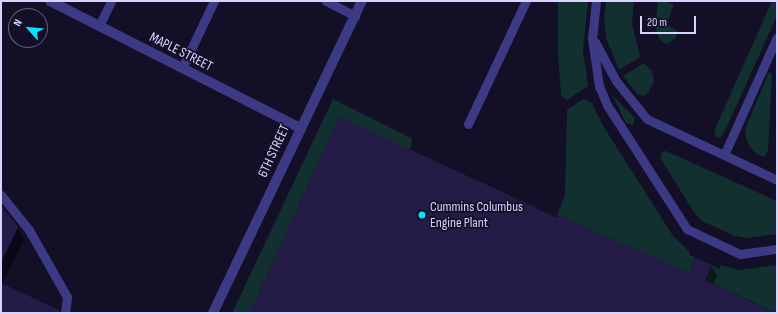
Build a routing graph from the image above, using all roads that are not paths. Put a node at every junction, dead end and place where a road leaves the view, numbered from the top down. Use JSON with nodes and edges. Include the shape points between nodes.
{"nodes":[{"id":1,"x":50,"y":1,"type":"edge"},
{"id":2,"x":110,"y":1,"type":"edge"},
{"id":3,"x":214,"y":1,"type":"edge"},
{"id":4,"x":326,"y":1,"type":"edge"},
{"id":5,"x":362,"y":1,"type":"edge"},
{"id":6,"x":526,"y":1,"type":"edge"},
{"id":7,"x":596,"y":1,"type":"edge"},
{"id":8,"x":355,"y":16,"type":"junction"},
{"id":9,"x":99,"y":26,"type":"junction"},
{"id":10,"x":777,"y":37,"type":"edge"},
{"id":11,"x":592,"y":38,"type":"junction"},
{"id":12,"x":182,"y":68,"type":"junction"},
{"id":13,"x":468,"y":124,"type":"dead end"},
{"id":14,"x":300,"y":128,"type":"junction"},
{"id":15,"x":724,"y":155,"type":"junction"},
{"id":16,"x":777,"y":180,"type":"edge"},
{"id":17,"x":1,"y":195,"type":"edge"},
{"id":18,"x":777,"y":249,"type":"edge"},
{"id":19,"x":66,"y":313,"type":"edge"},
{"id":20,"x":213,"y":313,"type":"edge"}],
"edges":[{"from":1,"to":9,"type":"street","name":"MAPLE STREET"},
{"from":2,"to":9,"type":"lane"},
{"from":3,"to":12,"type":"lane"},
{"from":4,"to":8,"type":"lane"},
{"from":5,"to":8,"type":"street","name":"6TH STREET"},
{"from":6,"to":13,"type":"lane"},
{"from":7,"to":11,"type":"lane"},
{"from":8,"to":14,"type":"street","name":"6TH STREET"},
{"from":9,"to":12,"type":"street","name":"MAPLE STREET"},
{"from":10,"to":15,"type":"lane"},
{"from":11,"to":15,"type":"lane","via":[[616,81],[647,119]]},
{"from":11,"to":18,"type":"lane","via":[[597,81],[607,105],[687,229],[740,254]]},
{"from":12,"to":14,"type":"street","name":"MAPLE STREET"},
{"from":14,"to":20,"type":"street","name":"6TH STREET"},
{"from":15,"to":16,"type":"lane"},
{"from":17,"to":19,"type":"lane","via":[[29,230],[67,296]]}]}
